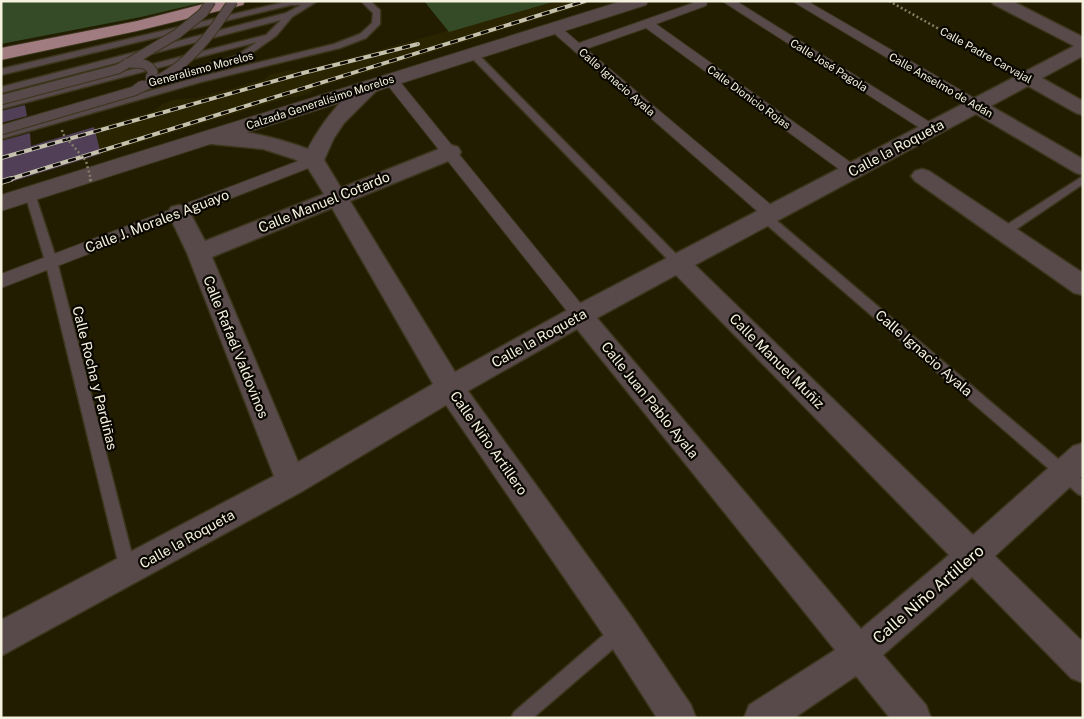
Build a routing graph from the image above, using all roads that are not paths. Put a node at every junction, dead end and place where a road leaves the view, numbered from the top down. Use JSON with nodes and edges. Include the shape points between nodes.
{"nodes":[{"id":1,"x":211,"y":1,"type":"edge"},
{"id":2,"x":233,"y":1,"type":"edge"},
{"id":3,"x":237,"y":1,"type":"edge"},
{"id":4,"x":366,"y":1,"type":"edge"},
{"id":5,"x":640,"y":1,"type":"edge"},
{"id":6,"x":697,"y":1,"type":"edge"},
{"id":7,"x":728,"y":1,"type":"edge"},
{"id":8,"x":798,"y":1,"type":"edge"},
{"id":9,"x":1000,"y":1,"type":"edge"},
{"id":10,"x":313,"y":2,"type":"edge"},
{"id":11,"x":289,"y":15,"type":"junction"},
{"id":12,"x":647,"y":23,"type":"junction"},
{"id":13,"x":554,"y":28,"type":"junction"},
{"id":14,"x":273,"y":34,"type":"junction"},
{"id":15,"x":1083,"y":44,"type":"edge"},
{"id":16,"x":577,"y":48,"type":"junction"},
{"id":17,"x":1083,"y":49,"type":"edge"},
{"id":18,"x":1,"y":54,"type":"edge"},
{"id":19,"x":473,"y":54,"type":"junction"},
{"id":20,"x":127,"y":63,"type":"junction"},
{"id":21,"x":1,"y":72,"type":"edge"},
{"id":22,"x":1028,"y":78,"type":"junction"},
{"id":23,"x":382,"y":83,"type":"junction"},
{"id":24,"x":1,"y":90,"type":"edge"},
{"id":25,"x":134,"y":91,"type":"junction"},
{"id":26,"x":1,"y":100,"type":"edge"},
{"id":27,"x":976,"y":105,"type":"junction"},
{"id":28,"x":1,"y":106,"type":"edge"},
{"id":29,"x":1083,"y":109,"type":"edge"},
{"id":30,"x":1,"y":126,"type":"edge"},
{"id":31,"x":931,"y":129,"type":"junction"},
{"id":32,"x":1,"y":130,"type":"edge"},
{"id":33,"x":1,"y":136,"type":"edge"},
{"id":34,"x":208,"y":138,"type":"junction"},
{"id":35,"x":451,"y":152,"type":"junction"},
{"id":36,"x":314,"y":160,"type":"junction"},
{"id":37,"x":1083,"y":168,"type":"edge"},
{"id":38,"x":852,"y":171,"type":"junction"},
{"id":39,"x":922,"y":176,"type":"dead end"},
{"id":40,"x":1083,"y":178,"type":"edge"},
{"id":41,"x":30,"y":194,"type":"junction"},
{"id":42,"x":336,"y":197,"type":"junction"},
{"id":43,"x":1,"y":203,"type":"edge"},
{"id":44,"x":178,"y":213,"type":"junction"},
{"id":45,"x":768,"y":215,"type":"junction"},
{"id":46,"x":1004,"y":232,"type":"junction"},
{"id":47,"x":199,"y":253,"type":"junction"},
{"id":48,"x":51,"y":262,"type":"junction"},
{"id":49,"x":678,"y":263,"type":"junction"},
{"id":50,"x":1,"y":281,"type":"edge"},
{"id":51,"x":1083,"y":286,"type":"edge"},
{"id":52,"x":580,"y":315,"type":"junction"},
{"id":53,"x":450,"y":388,"type":"junction"},
{"id":54,"x":1077,"y":473,"type":"edge"},
{"id":55,"x":291,"y":482,"type":"junction"},
{"id":56,"x":972,"y":556,"type":"junction"},
{"id":57,"x":128,"y":570,"type":"junction"},
{"id":58,"x":621,"y":631,"type":"junction"},
{"id":59,"x":1,"y":639,"type":"edge"},
{"id":60,"x":859,"y":654,"type":"junction"},
{"id":61,"x":1083,"y":666,"type":"edge"},
{"id":62,"x":520,"y":718,"type":"edge"},
{"id":63,"x":678,"y":718,"type":"edge"},
{"id":64,"x":762,"y":718,"type":"edge"},
{"id":65,"x":913,"y":718,"type":"edge"}],
"edges":[{"from":1,"to":20,"type":"lane","bridge":true,"via":[[203,13],[177,34]]},
{"from":2,"to":25,"type":"lane","bridge":true,"via":[[218,26],[173,71]]},
{"from":3,"to":18,"type":"highway"},
{"from":4,"to":33,"type":"lane","name":"Generalismo Morelos","via":[[377,12],[376,24],[363,36],[337,46],[198,80]]},
{"from":5,"to":13,"type":"street","name":"Calzada Generalísimo Morelos"},
{"from":6,"to":12,"type":"street","via":[[701,4]]},
{"from":7,"to":31,"type":"street","name":"Calle José Pagola"},
{"from":8,"to":27,"type":"street","name":"Calle Anselmo de Adán"},
{"from":9,"to":15,"type":"street"},
{"from":10,"to":11,"type":"lane","name":"Generalismo Morelos"},
{"from":10,"to":21,"type":"lane","name":"Generalismo Morelos","via":[[291,3]]},
{"from":11,"to":14,"type":"lane","name":"Generalismo Morelos"},
{"from":11,"to":24,"type":"lane","name":"Generalismo Morelos"},
{"from":12,"to":16,"type":"street"},
{"from":12,"to":38,"type":"street","name":"Calle Dionicio Rojas"},
{"from":13,"to":16,"type":"street","name":"Calle Ignacio Ayala"},
{"from":13,"to":19,"type":"street","name":"Calzada Generalísimo Morelos"},
{"from":14,"to":28,"type":"lane","name":"Generalismo Morelos"},
{"from":14,"to":30,"type":"lane","name":"Generalismo Morelos","via":[[239,58]]},
{"from":16,"to":45,"type":"street","name":"Calle Ignacio Ayala"},
{"from":17,"to":22,"type":"street","name":"Calle la Roqueta"},
{"from":19,"to":23,"type":"street","name":"Calzada Generalísimo Morelos"},
{"from":19,"to":49,"type":"lane","name":"Calle Manuel Muñiz"},
{"from":20,"to":25,"type":"lane","bridge":true,"via":[[142,63],[151,68],[150,78]]},
{"from":20,"to":26,"type":"lane","bridge":true,"via":[[118,69]]},
{"from":22,"to":27,"type":"street","name":"Calle la Roqueta"},
{"from":22,"to":29,"type":"street","name":"Calle Padre Carvajal"},
{"from":23,"to":34,"type":"street","name":"Calzada Generalísimo Morelos"},
{"from":23,"to":35,"type":"street","name":"Calle Juan Pablo Ayala"},
{"from":23,"to":36,"type":"street","via":[[351,103],[332,123]]},
{"from":25,"to":32,"type":"lane","bridge":true},
{"from":27,"to":31,"type":"street","name":"Calle la Roqueta"},
{"from":27,"to":37,"type":"street","name":"Calle Anselmo de Adán"},
{"from":31,"to":38,"type":"street","name":"Calle la Roqueta"},
{"from":34,"to":36,"type":"street","via":[[265,142]]},
{"from":34,"to":41,"type":"street","name":"Calzada Generalísimo Morelos"},
{"from":35,"to":42,"type":"street","name":"Calle Manuel Cotardo"},
{"from":35,"to":52,"type":"street","name":"Calle Juan Pablo Ayala"},
{"from":36,"to":42,"type":"street","name":"Calle Niño Artillero"},
{"from":36,"to":44,"type":"street","name":"Calle J. Morales Aguayo"},
{"from":38,"to":45,"type":"street","name":"Calle la Roqueta"},
{"from":39,"to":46,"type":"street"},
{"from":40,"to":46,"type":"lane"},
{"from":41,"to":43,"type":"street","name":"Calzada Generalísimo Morelos"},
{"from":41,"to":48,"type":"lane","name":"Calle Rocha y Pardiñas"},
{"from":42,"to":47,"type":"street","name":"Calle Manuel Cotardo"},
{"from":42,"to":53,"type":"street","name":"Calle Niño Artillero"},
{"from":44,"to":47,"type":"street","name":"Calle Rafaél Valdovinos"},
{"from":44,"to":48,"type":"street","name":"Calle J. Morales Aguayo"},
{"from":45,"to":49,"type":"street","name":"Calle la Roqueta"},
{"from":45,"to":54,"type":"lane","name":"Calle Ignacio Ayala"},
{"from":46,"to":51,"type":"street"},
{"from":47,"to":55,"type":"street","name":"Calle Rafaél Valdovinos"},
{"from":48,"to":50,"type":"street","name":"Calle J. Morales Aguayo"},
{"from":48,"to":57,"type":"lane","name":"Calle Rocha y Pardiñas"},
{"from":49,"to":52,"type":"street","name":"Calle la Roqueta"},
{"from":49,"to":56,"type":"street","name":"Calle Manuel Muñiz"},
{"from":52,"to":53,"type":"street","name":"Calle la Roqueta"},
{"from":52,"to":60,"type":"street","name":"Calle Juan Pablo Ayala"},
{"from":53,"to":55,"type":"street","name":"Calle la Roqueta"},
{"from":53,"to":58,"type":"street","name":"Calle Niño Artillero"},
{"from":54,"to":56,"type":"street","name":"Calle Niño Artillero"},
{"from":55,"to":57,"type":"street","name":"Calle la Roqueta"},
{"from":56,"to":60,"type":"street","name":"Calle Niño Artillero"},
{"from":56,"to":61,"type":"street","name":"Calle Manuel Muñiz"},
{"from":57,"to":59,"type":"street","name":"Calle la Roqueta"},
{"from":58,"to":62,"type":"lane"},
{"from":58,"to":63,"type":"street","name":"Calle Niño Artillero"},
{"from":60,"to":64,"type":"street","name":"Calle Niño Artillero"},
{"from":60,"to":65,"type":"street","name":"Calle Juan Pablo Ayala"}]}
